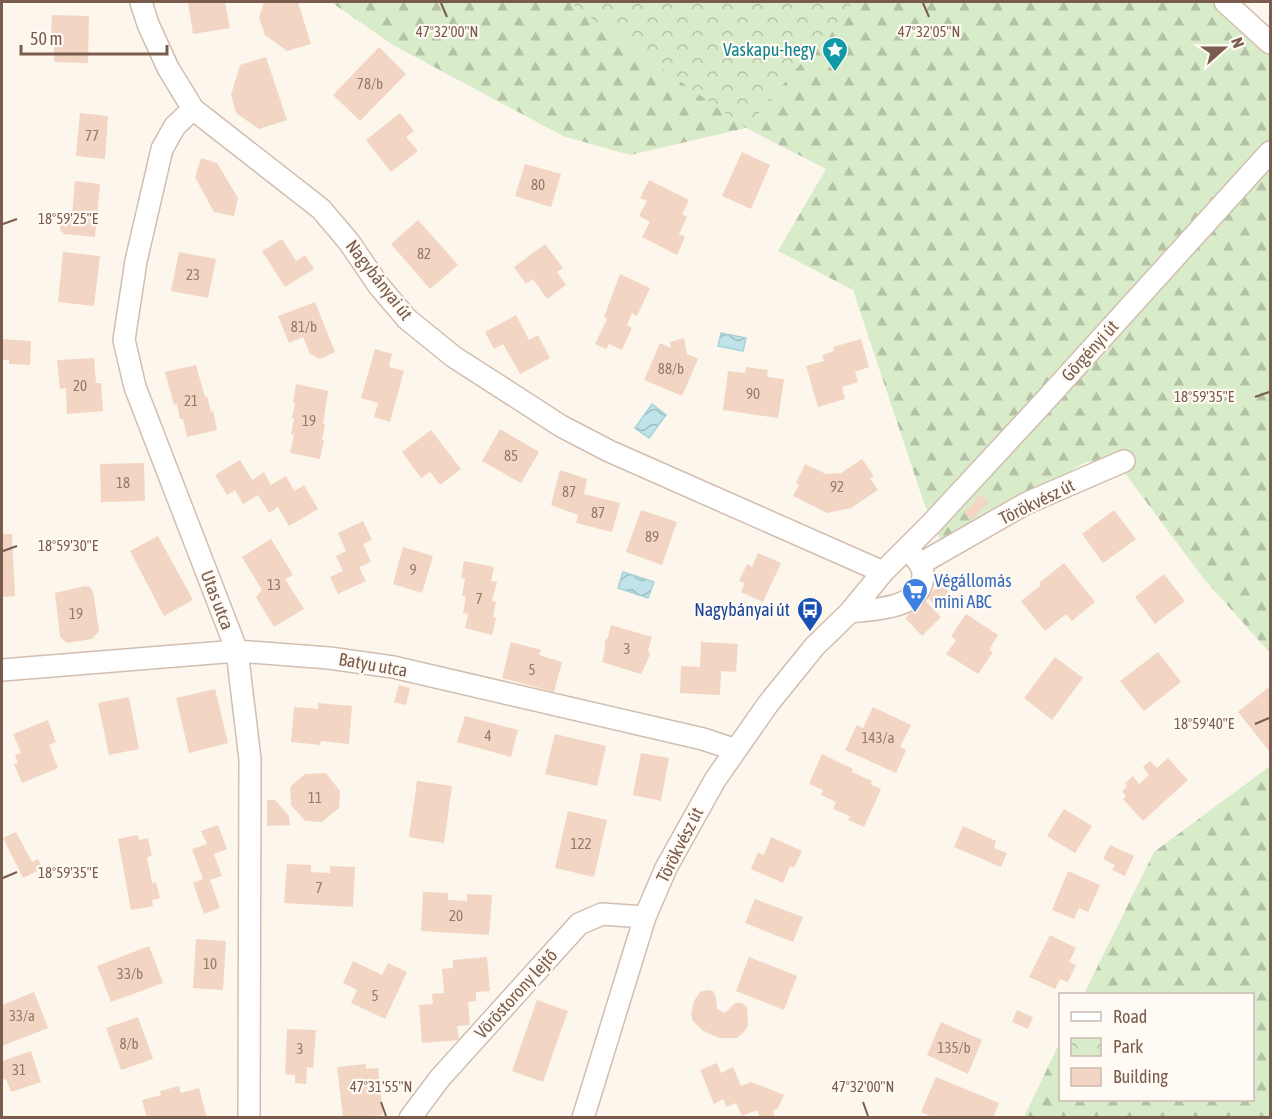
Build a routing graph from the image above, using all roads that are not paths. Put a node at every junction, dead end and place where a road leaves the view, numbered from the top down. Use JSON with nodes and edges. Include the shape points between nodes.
{"nodes":[{"id":1,"x":141,"y":2,"type":"edge"},
{"id":2,"x":1225,"y":2,"type":"edge"},
{"id":3,"x":1270,"y":43,"type":"edge"},
{"id":4,"x":193,"y":109,"type":"junction"},
{"id":5,"x":1270,"y":152,"type":"edge"},
{"id":6,"x":1124,"y":461,"type":"dead end"},
{"id":7,"x":914,"y":556,"type":"junction"},
{"id":8,"x":883,"y":572,"type":"junction"},
{"id":9,"x":849,"y":612,"type":"junction"},
{"id":10,"x":237,"y":651,"type":"junction"},
{"id":11,"x":2,"y":670,"type":"edge"},
{"id":12,"x":736,"y":750,"type":"junction"},
{"id":13,"x":645,"y":917,"type":"junction"},
{"id":14,"x":249,"y":1118,"type":"edge"},
{"id":15,"x":410,"y":1118,"type":"edge"},
{"id":16,"x":583,"y":1118,"type":"edge"}],
"edges":[{"from":1,"to":4,"type":"street","name":"Nagybányai út","via":[[168,68]]},
{"from":2,"to":3,"type":"street"},
{"from":4,"to":8,"type":"street","name":"Nagybányai út","via":[[321,209],[407,319],[454,357],[561,426],[609,451]]},
{"from":4,"to":10,"type":"street","name":"Utas utca","via":[[174,126],[162,149],[136,261],[124,340],[135,387]]},
{"from":5,"to":7,"type":"street","name":"Görgényi út","via":[[1042,404]]},
{"from":6,"to":7,"type":"street","name":"Törökvész út"},
{"from":7,"to":8,"type":"street","name":"Törökvész út"},
{"from":7,"to":9,"type":"street","via":[[924,572],[920,590],[895,606]]},
{"from":8,"to":9,"type":"street","name":"Törökvész út"},
{"from":9,"to":12,"type":"street","name":"Törökvész út","via":[[815,646]]},
{"from":10,"to":11,"type":"street","name":"Batyu utca"},
{"from":10,"to":12,"type":"street","name":"Batyu utca","via":[[393,667]]},
{"from":10,"to":14,"type":"street","name":"Utas utca","via":[[250,759]]},
{"from":12,"to":13,"type":"street","name":"Törökvész út","via":[[690,823]]},
{"from":13,"to":15,"type":"street","name":"Vöröstorony lejtő","via":[[602,914],[579,924],[440,1078]]},
{"from":13,"to":16,"type":"street","name":"Törökvész út"}]}
